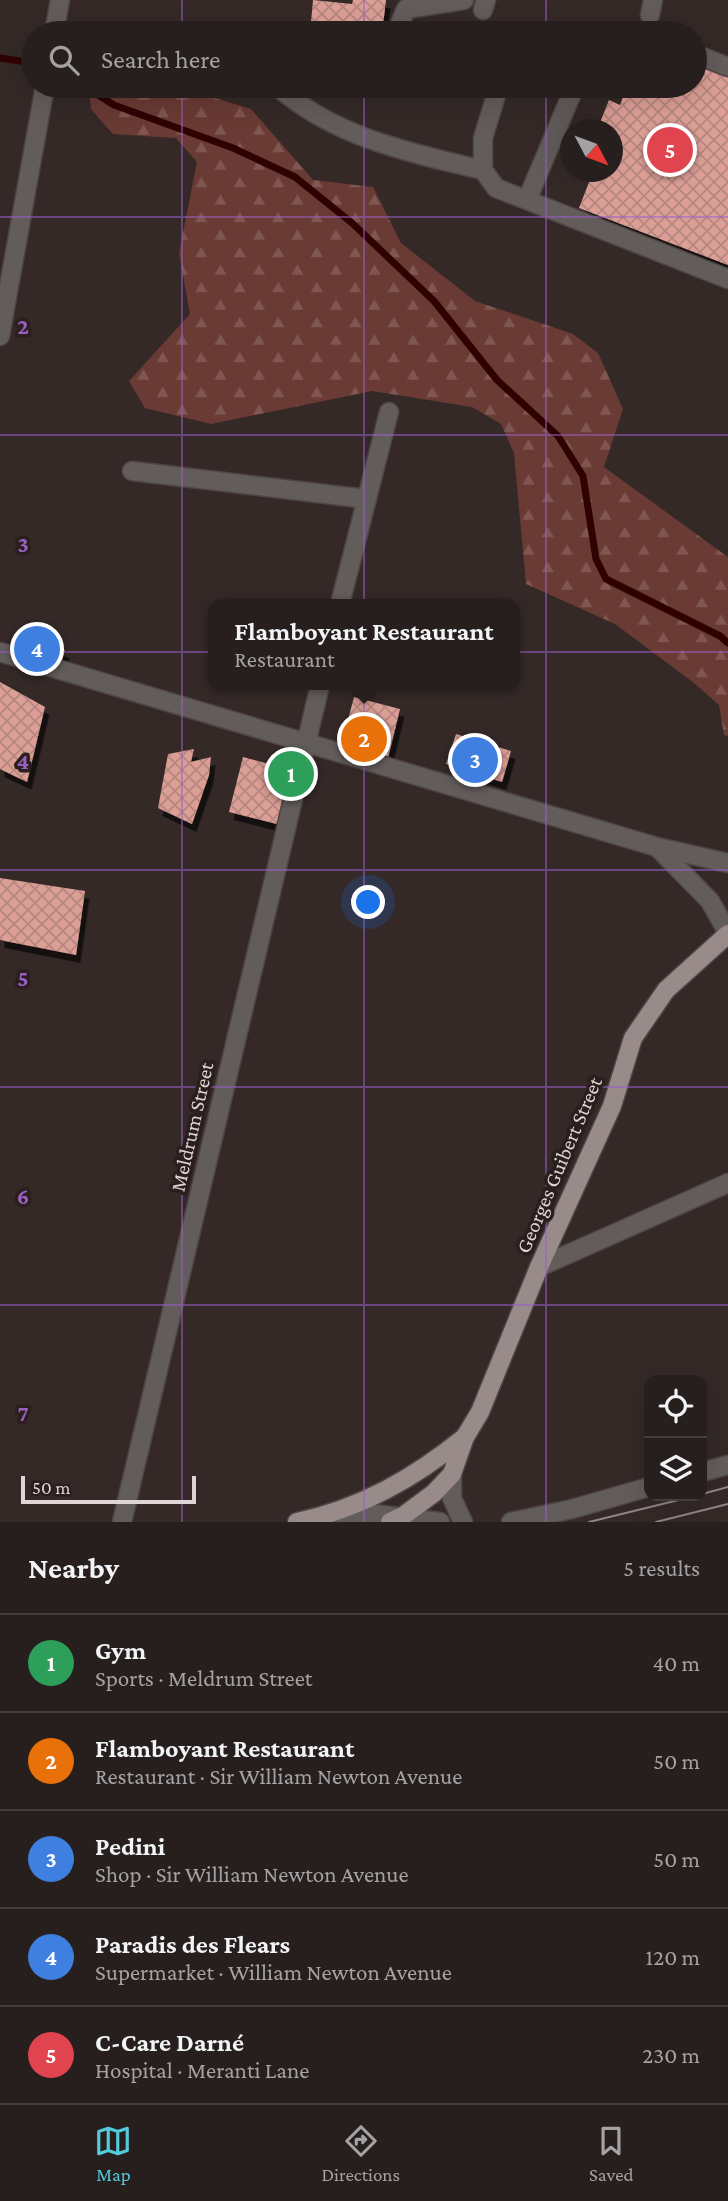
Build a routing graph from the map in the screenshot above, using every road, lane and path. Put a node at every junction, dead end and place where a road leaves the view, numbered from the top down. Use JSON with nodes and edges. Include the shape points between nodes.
{"nodes":[{"id":1,"x":61,"y":0,"type":"edge"},
{"id":2,"x":464,"y":0,"type":"edge"},
{"id":3,"x":57,"y":21,"type":"edge"},
{"id":4,"x":401,"y":21,"type":"edge"},
{"id":5,"x":707,"y":58,"type":"edge"},
{"id":6,"x":728,"y":66,"type":"edge"},
{"id":7,"x":43,"y":98,"type":"edge"},
{"id":8,"x":291,"y":98,"type":"edge"},
{"id":9,"x":495,"y":98,"type":"edge"},
{"id":10,"x":570,"y":98,"type":"edge"},
{"id":11,"x":483,"y":170,"type":"junction"},
{"id":12,"x":527,"y":200,"type":"junction"},
{"id":13,"x":728,"y":279,"type":"edge"},
{"id":14,"x":5,"y":284,"type":"edge"},
{"id":15,"x":0,"y":336,"type":"edge"},
{"id":16,"x":389,"y":412,"type":"dead end"},
{"id":17,"x":132,"y":471,"type":"dead end"},
{"id":18,"x":367,"y":499,"type":"junction"},
{"id":19,"x":341,"y":599,"type":"edge"},
{"id":20,"x":0,"y":652,"type":"edge"},
{"id":21,"x":319,"y":690,"type":"edge"},
{"id":22,"x":306,"y":743,"type":"junction"},
{"id":23,"x":657,"y":847,"type":"junction"},
{"id":24,"x":728,"y":863,"type":"edge"},
{"id":25,"x":728,"y":934,"type":"edge"},
{"id":26,"x":728,"y":1183,"type":"edge"},
{"id":27,"x":539,"y":1267,"type":"junction"},
{"id":28,"x":465,"y":1437,"type":"junction"},
{"id":29,"x":728,"y":1465,"type":"edge"},
{"id":30,"x":707,"y":1471,"type":"edge"},
{"id":31,"x":452,"y":1474,"type":"junction"},
{"id":32,"x":644,"y":1488,"type":"edge"},
{"id":33,"x":397,"y":1519,"type":"edge"},
{"id":34,"x":302,"y":1521,"type":"edge"},
{"id":35,"x":122,"y":1522,"type":"edge"},
{"id":36,"x":440,"y":1522,"type":"edge"},
{"id":37,"x":463,"y":1522,"type":"edge"},
{"id":38,"x":511,"y":1522,"type":"edge"}],
"edges":[{"from":1,"to":3,"type":"street"},
{"from":2,"to":4,"type":"street","via":[[406,9]]},
{"from":5,"to":6,"type":"street"},
{"from":7,"to":14,"type":"street"},
{"from":8,"to":11,"type":"street","via":[[338,127],[389,148]]},
{"from":9,"to":11,"type":"street","via":[[483,138]]},
{"from":10,"to":12,"type":"street"},
{"from":11,"to":12,"type":"street","via":[[496,188]]},
{"from":12,"to":13,"type":"street"},
{"from":14,"to":15,"type":"street"},
{"from":16,"to":18,"type":"street"},
{"from":17,"to":18,"type":"street"},
{"from":18,"to":19,"type":"street"},
{"from":20,"to":22,"type":"street"},
{"from":21,"to":22,"type":"street","name":"Meldrum Street"},
{"from":22,"to":23,"type":"street"},
{"from":22,"to":35,"type":"street","name":"Meldrum Street"},
{"from":23,"to":24,"type":"street"},
{"from":23,"to":25,"type":"street","via":[[710,901]]},
{"from":25,"to":27,"type":"main road","name":"Georges Guibert Street","via":[[666,990],[633,1038],[612,1106]]},
{"from":26,"to":27,"type":"street"},
{"from":27,"to":28,"type":"main road","name":"Georges Guibert Street","via":[[480,1412]]},
{"from":28,"to":31,"type":"main road","name":"Georges Guibert Street"},
{"from":28,"to":34,"type":"main road","name":"Georges Guibert Street","via":[[400,1484]]},
{"from":29,"to":30,"type":"street"},
{"from":31,"to":33,"type":"main road","name":"Georges Guibert Street"},
{"from":31,"to":37,"type":"street","via":[[452,1498]]},
{"from":32,"to":38,"type":"street"},
{"from":33,"to":34,"type":"street","via":[[366,1513]]},
{"from":33,"to":36,"type":"street"}]}
